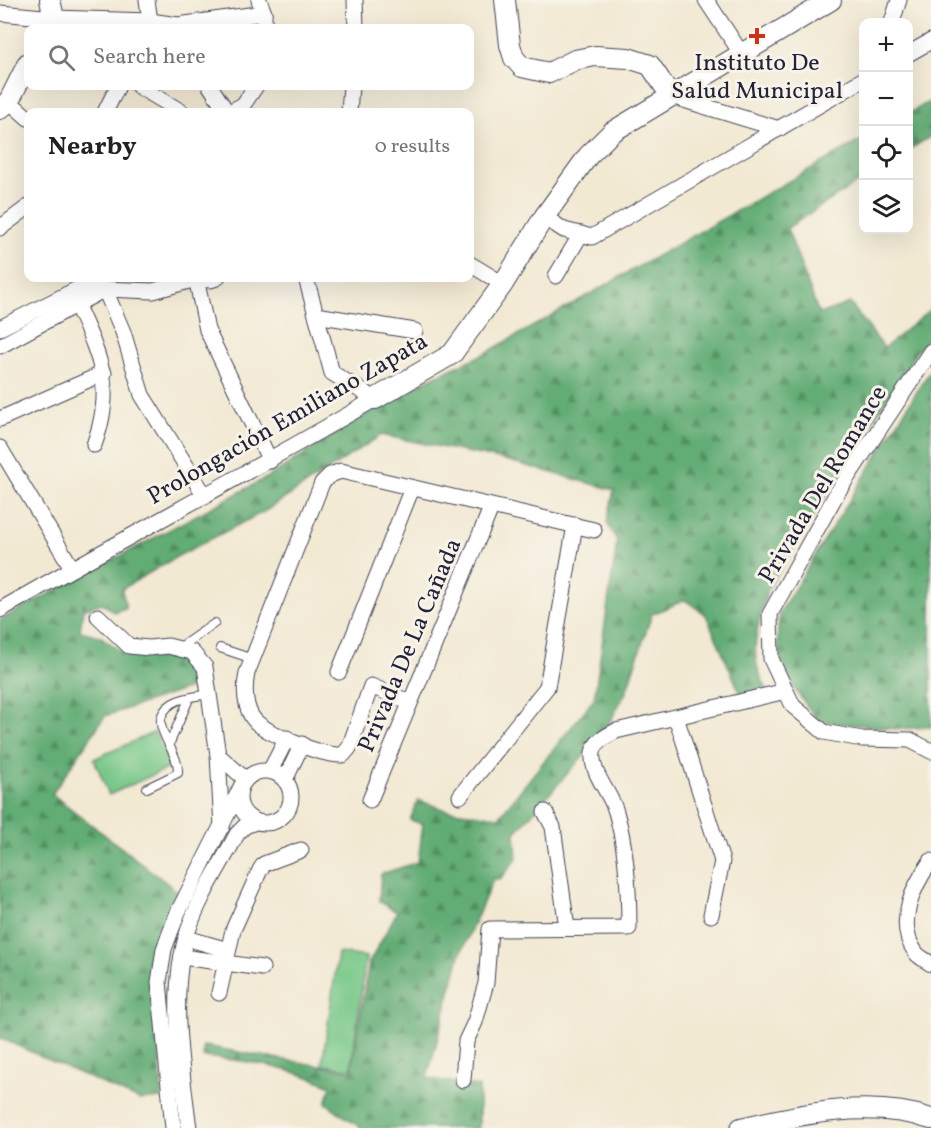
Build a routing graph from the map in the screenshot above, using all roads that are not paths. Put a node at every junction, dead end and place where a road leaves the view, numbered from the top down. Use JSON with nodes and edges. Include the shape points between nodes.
{"nodes":[{"id":1,"x":147,"y":0,"type":"edge"},
{"id":2,"x":355,"y":0,"type":"edge"},
{"id":3,"x":505,"y":0,"type":"edge"},
{"id":4,"x":706,"y":0,"type":"edge"},
{"id":5,"x":831,"y":0,"type":"edge"},
{"id":6,"x":899,"y":0,"type":"edge"},
{"id":7,"x":262,"y":6,"type":"edge"},
{"id":8,"x":0,"y":13,"type":"edge"},
{"id":9,"x":50,"y":15,"type":"edge"},
{"id":10,"x":893,"y":18,"type":"edge"},
{"id":11,"x":138,"y":24,"type":"edge"},
{"id":12,"x":148,"y":24,"type":"edge"},
{"id":13,"x":190,"y":24,"type":"edge"},
{"id":14,"x":264,"y":24,"type":"edge"},
{"id":15,"x":356,"y":24,"type":"edge"},
{"id":16,"x":931,"y":41,"type":"edge"},
{"id":17,"x":913,"y":52,"type":"edge"},
{"id":18,"x":741,"y":53,"type":"junction"},
{"id":19,"x":24,"y":70,"type":"edge"},
{"id":20,"x":859,"y":83,"type":"edge"},
{"id":21,"x":116,"y":90,"type":"edge"},
{"id":22,"x":145,"y":90,"type":"edge"},
{"id":23,"x":213,"y":90,"type":"edge"},
{"id":24,"x":253,"y":90,"type":"edge"},
{"id":25,"x":351,"y":90,"type":"edge"},
{"id":26,"x":671,"y":96,"type":"junction"},
{"id":27,"x":4,"y":105,"type":"edge"},
{"id":28,"x":107,"y":108,"type":"edge"},
{"id":29,"x":175,"y":108,"type":"edge"},
{"id":30,"x":225,"y":108,"type":"edge"},
{"id":31,"x":237,"y":108,"type":"edge"},
{"id":32,"x":349,"y":108,"type":"edge"},
{"id":33,"x":24,"y":116,"type":"edge"},
{"id":34,"x":779,"y":129,"type":"junction"},
{"id":35,"x":24,"y":210,"type":"edge"},
{"id":36,"x":544,"y":217,"type":"junction"},
{"id":37,"x":0,"y":228,"type":"edge"},
{"id":38,"x":581,"y":234,"type":"junction"},
{"id":39,"x":474,"y":266,"type":"edge"},
{"id":40,"x":556,"y":276,"type":"dead end"},
{"id":41,"x":99,"y":282,"type":"edge"},
{"id":42,"x":100,"y":282,"type":"edge"},
{"id":43,"x":101,"y":282,"type":"edge"},
{"id":44,"x":106,"y":282,"type":"edge"},
{"id":45,"x":183,"y":282,"type":"edge"},
{"id":46,"x":197,"y":282,"type":"edge"},
{"id":47,"x":307,"y":282,"type":"edge"},
{"id":48,"x":503,"y":284,"type":"junction"},
{"id":49,"x":77,"y":306,"type":"junction"},
{"id":50,"x":316,"y":315,"type":"junction"},
{"id":51,"x":0,"y":328,"type":"edge"},
{"id":52,"x":416,"y":330,"type":"dead end"},
{"id":53,"x":0,"y":346,"type":"edge"},
{"id":54,"x":931,"y":351,"type":"edge"},
{"id":55,"x":104,"y":373,"type":"junction"},
{"id":56,"x":375,"y":399,"type":"junction"},
{"id":57,"x":0,"y":419,"type":"edge"},
{"id":58,"x":94,"y":445,"type":"dead end"},
{"id":59,"x":0,"y":448,"type":"edge"},
{"id":60,"x":270,"y":461,"type":"junction"},
{"id":61,"x":412,"y":488,"type":"junction"},
{"id":62,"x":205,"y":496,"type":"junction"},
{"id":63,"x":491,"y":508,"type":"junction"},
{"id":64,"x":575,"y":525,"type":"junction"},
{"id":65,"x":594,"y":530,"type":"dead end"},
{"id":66,"x":72,"y":568,"type":"junction"},
{"id":67,"x":2,"y":605,"type":"edge"},
{"id":68,"x":98,"y":616,"type":"dead end"},
{"id":69,"x":215,"y":623,"type":"dead end"},
{"id":70,"x":178,"y":648,"type":"junction"},
{"id":71,"x":220,"y":648,"type":"dead end"},
{"id":72,"x":253,"y":660,"type":"junction"},
{"id":73,"x":339,"y":672,"type":"dead end"},
{"id":74,"x":786,"y":691,"type":"junction"},
{"id":75,"x":209,"y":694,"type":"junction"},
{"id":76,"x":189,"y":699,"type":"junction"},
{"id":77,"x":409,"y":702,"type":"junction"},
{"id":78,"x":676,"y":717,"type":"junction"},
{"id":79,"x":287,"y":738,"type":"junction"},
{"id":80,"x":302,"y":744,"type":"junction"},
{"id":81,"x":169,"y":745,"type":"junction"},
{"id":82,"x":931,"y":751,"type":"edge"},
{"id":83,"x":218,"y":755,"type":"junction"},
{"id":84,"x":270,"y":771,"type":"junction"},
{"id":85,"x":285,"y":780,"type":"junction"},
{"id":86,"x":242,"y":784,"type":"junction"},
{"id":87,"x":147,"y":788,"type":"dead end"},
{"id":88,"x":460,"y":796,"type":"dead end"},
{"id":89,"x":370,"y":800,"type":"dead end"},
{"id":90,"x":545,"y":812,"type":"dead end"},
{"id":91,"x":255,"y":822,"type":"junction"},
{"id":92,"x":222,"y":829,"type":"junction"},
{"id":93,"x":301,"y":850,"type":"dead end"},
{"id":94,"x":931,"y":861,"type":"edge"},
{"id":95,"x":711,"y":915,"type":"dead end"},
{"id":96,"x":567,"y":928,"type":"junction"},
{"id":97,"x":186,"y":938,"type":"junction"},
{"id":98,"x":182,"y":957,"type":"junction"},
{"id":99,"x":227,"y":957,"type":"junction"},
{"id":100,"x":931,"y":964,"type":"edge"},
{"id":101,"x":262,"y":969,"type":"dead end"},
{"id":102,"x":219,"y":993,"type":"dead end"},
{"id":103,"x":463,"y":1080,"type":"dead end"},
{"id":104,"x":931,"y":1119,"type":"edge"},
{"id":105,"x":173,"y":1128,"type":"edge"},
{"id":106,"x":189,"y":1128,"type":"edge"},
{"id":107,"x":741,"y":1128,"type":"edge"}],
"edges":[{"from":1,"to":12,"type":"street"},
{"from":2,"to":15,"type":"street"},
{"from":3,"to":26,"type":"main road","via":[[510,45],[522,67],[549,73],[575,60],[595,56],[628,58],[650,65]]},
{"from":4,"to":18,"type":"street"},
{"from":5,"to":18,"type":"main road","name":"Prolongación Emiliano Zapata"},
{"from":6,"to":10,"type":"street"},
{"from":7,"to":13,"type":"street"},
{"from":7,"to":14,"type":"street"},
{"from":8,"to":9,"type":"street"},
{"from":9,"to":11,"type":"street"},
{"from":16,"to":17,"type":"street"},
{"from":18,"to":26,"type":"main road","name":"Prolongación Emiliano Zapata"},
{"from":19,"to":27,"type":"main road"},
{"from":20,"to":34,"type":"street"},
{"from":21,"to":28,"type":"street"},
{"from":22,"to":29,"type":"street"},
{"from":23,"to":30,"type":"street"},
{"from":24,"to":31,"type":"street"},
{"from":25,"to":32,"type":"street"},
{"from":26,"to":34,"type":"street"},
{"from":26,"to":36,"type":"main road","name":"Prolongación Emiliano Zapata","via":[[612,132],[588,156]]},
{"from":27,"to":33,"type":"street"},
{"from":34,"to":38,"type":"street","via":[[592,237]]},
{"from":35,"to":37,"type":"street"},
{"from":36,"to":38,"type":"street","via":[[564,230]]},
{"from":36,"to":48,"type":"main road","name":"Prolongación Emiliano Zapata"},
{"from":38,"to":40,"type":"street"},
{"from":39,"to":48,"type":"street"},
{"from":41,"to":51,"type":"street"},
{"from":42,"to":49,"type":"street"},
{"from":43,"to":62,"type":"street","via":[[123,332],[142,395]]},
{"from":44,"to":45,"type":"street","via":[[153,291]]},
{"from":46,"to":60,"type":"street","via":[[207,330]]},
{"from":47,"to":50,"type":"street"},
{"from":48,"to":56,"type":"main road","name":"Prolongación Emiliano Zapata","via":[[452,354]]},
{"from":49,"to":53,"type":"street"},
{"from":49,"to":55,"type":"street"},
{"from":50,"to":52,"type":"street"},
{"from":50,"to":56,"type":"street","via":[[332,373]]},
{"from":54,"to":74,"type":"street","name":"Privada Del Romance","via":[[837,493],[770,614],[771,659]]},
{"from":55,"to":57,"type":"street"},
{"from":55,"to":58,"type":"street","via":[[105,416]]},
{"from":56,"to":60,"type":"street","name":"Prolongación Emiliano Zapata"},
{"from":59,"to":66,"type":"street"},
{"from":60,"to":62,"type":"street","name":"Prolongación Emiliano Zapata"},
{"from":61,"to":63,"type":"street","name":"Privada De La Cañada"},
{"from":61,"to":72,"type":"street","name":"Privada De La Cañada","via":[[342,471],[322,483]]},
{"from":61,"to":73,"type":"street"},
{"from":62,"to":66,"type":"street","name":"Prolongación Emiliano Zapata"},
{"from":63,"to":64,"type":"street","name":"Privada De La Cañada"},
{"from":63,"to":77,"type":"street","name":"Privada De La Cañada"},
{"from":64,"to":65,"type":"street","name":"Privada De La Cañada"},
{"from":64,"to":88,"type":"street","via":[[548,687]]},
{"from":66,"to":67,"type":"street","name":"Prolongación Emiliano Zapata"},
{"from":68,"to":70,"type":"street","via":[[129,646]]},
{"from":69,"to":70,"type":"lane"},
{"from":70,"to":75,"type":"street","via":[[192,652],[205,667]]},
{"from":71,"to":72,"type":"lane"},
{"from":72,"to":79,"type":"street","name":"Privada De La Cañada","via":[[244,689],[249,710],[256,721]]},
{"from":74,"to":78,"type":"street"},
{"from":74,"to":82,"type":"street","name":"Privada Del Romance","via":[[793,706],[824,732],[862,739],[910,740]]},
{"from":75,"to":76,"type":"lane"},
{"from":75,"to":83,"type":"street"},
{"from":76,"to":81,"type":"lane"},
{"from":76,"to":81,"type":"lane","via":[[173,702],[161,715],[160,728]]},
{"from":77,"to":80,"type":"street","name":"Privada De La Cañada","via":[[371,686],[349,748],[343,754],[332,755]]},
{"from":77,"to":89,"type":"street","name":"Privada De La Cañada"},
{"from":78,"to":95,"type":"street","via":[[722,861]]},
{"from":78,"to":96,"type":"street","via":[[616,731],[600,740],[593,750],[594,763],[616,811],[629,928]]},
{"from":79,"to":80,"type":"street","name":"Privada De La Cañada"},
{"from":79,"to":84,"type":"street"},
{"from":80,"to":85,"type":"street"},
{"from":81,"to":87,"type":"lane","via":[[179,762],[178,772]]},
{"from":83,"to":86,"type":"street"},
{"from":83,"to":92,"type":"street"},
{"from":84,"to":85,"type":"street"},
{"from":84,"to":86,"type":"street","via":[[252,774]]},
{"from":85,"to":91,"type":"street","via":[[292,796],[287,813],[272,823]]},
{"from":86,"to":91,"type":"street","via":[[239,804]]},
{"from":86,"to":92,"type":"street"},
{"from":90,"to":96,"type":"street","via":[[553,827]]},
{"from":91,"to":97,"type":"street","via":[[237,834]]},
{"from":92,"to":105,"type":"street","via":[[178,912],[164,950],[159,982]]},
{"from":93,"to":99,"type":"street","via":[[264,864],[232,930]]},
{"from":94,"to":100,"type":"street","via":[[908,902],[907,929],[915,952]]},
{"from":96,"to":103,"type":"street","via":[[490,929],[486,983],[466,1041]]},
{"from":97,"to":98,"type":"street"},
{"from":97,"to":99,"type":"street"},
{"from":98,"to":99,"type":"street"},
{"from":98,"to":106,"type":"street","via":[[178,971],[181,1047]]},
{"from":99,"to":101,"type":"street"},
{"from":99,"to":102,"type":"street"},
{"from":104,"to":107,"type":"main road","via":[[879,1111],[837,1111]]}]}
